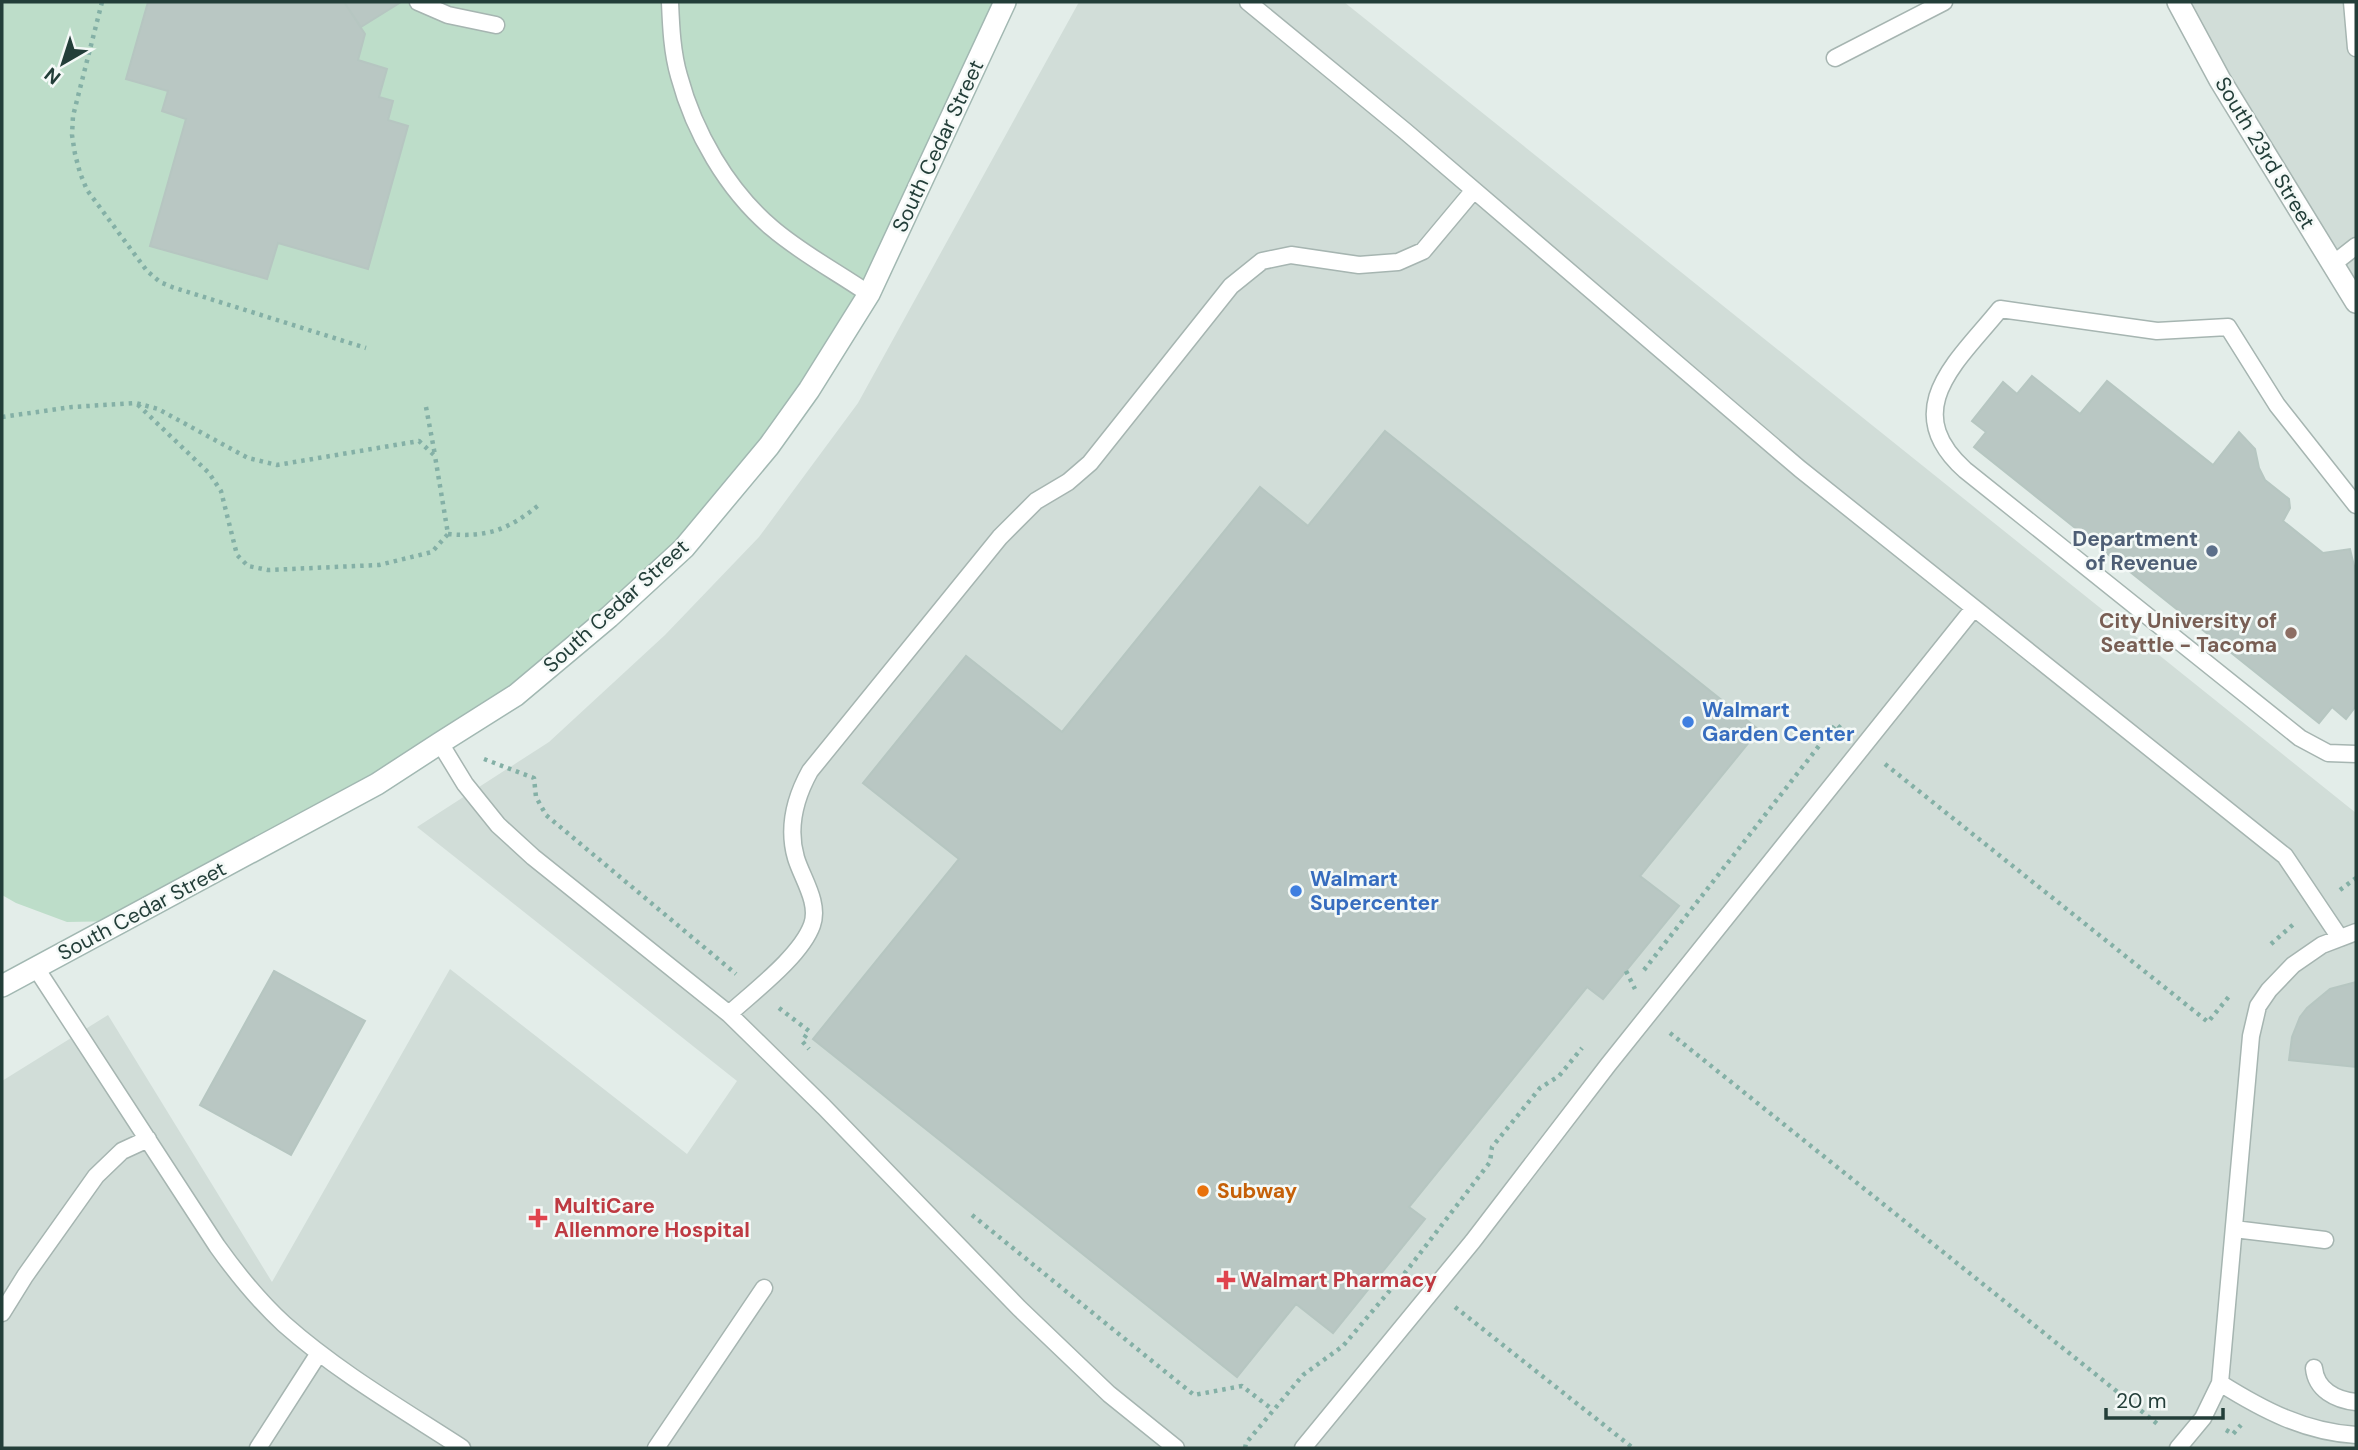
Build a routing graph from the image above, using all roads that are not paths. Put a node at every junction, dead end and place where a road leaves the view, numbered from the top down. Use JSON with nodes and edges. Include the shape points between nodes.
{"nodes":[{"id":1,"x":418,"y":2,"type":"edge"},
{"id":2,"x":670,"y":2,"type":"edge"},
{"id":3,"x":1005,"y":2,"type":"edge"},
{"id":4,"x":1248,"y":2,"type":"edge"},
{"id":5,"x":1944,"y":2,"type":"edge"},
{"id":6,"x":2178,"y":2,"type":"edge"},
{"id":7,"x":2351,"y":2,"type":"edge"},
{"id":8,"x":496,"y":25,"type":"dead end"},
{"id":9,"x":2356,"y":48,"type":"edge"},
{"id":10,"x":1835,"y":58,"type":"dead end"},
{"id":11,"x":1474,"y":190,"type":"junction"},
{"id":12,"x":2356,"y":246,"type":"edge"},
{"id":13,"x":2333,"y":264,"type":"junction"},
{"id":14,"x":869,"y":293,"type":"junction"},
{"id":15,"x":2356,"y":302,"type":"edge"},
{"id":16,"x":2356,"y":505,"type":"edge"},
{"id":17,"x":1974,"y":608,"type":"junction"},
{"id":18,"x":440,"y":743,"type":"junction"},
{"id":19,"x":2356,"y":754,"type":"edge"},
{"id":20,"x":2348,"y":935,"type":"edge"},
{"id":21,"x":36,"y":968,"type":"junction"},
{"id":22,"x":2,"y":986,"type":"edge"},
{"id":23,"x":729,"y":1014,"type":"junction"},
{"id":24,"x":148,"y":1139,"type":"junction"},
{"id":25,"x":2234,"y":1229,"type":"junction"},
{"id":26,"x":2325,"y":1240,"type":"dead end"},
{"id":27,"x":764,"y":1289,"type":"dead end"},
{"id":28,"x":2,"y":1313,"type":"edge"},
{"id":29,"x":319,"y":1353,"type":"junction"},
{"id":30,"x":2314,"y":1368,"type":"dead end"},
{"id":31,"x":2220,"y":1383,"type":"junction"},
{"id":32,"x":2356,"y":1402,"type":"edge"},
{"id":33,"x":2356,"y":1435,"type":"edge"},
{"id":34,"x":258,"y":1448,"type":"edge"},
{"id":35,"x":462,"y":1448,"type":"edge"},
{"id":36,"x":656,"y":1448,"type":"edge"},
{"id":37,"x":1176,"y":1448,"type":"edge"},
{"id":38,"x":1303,"y":1448,"type":"edge"},
{"id":39,"x":2179,"y":1448,"type":"edge"}],
"edges":[{"from":1,"to":8,"type":"lane","via":[[448,15]]},
{"from":2,"to":14,"type":"lane","via":[[679,77],[708,148],[738,193],[774,230]]},
{"from":3,"to":14,"type":"main road","name":"South Cedar Street"},
{"from":4,"to":11,"type":"lane"},
{"from":5,"to":10,"type":"lane"},
{"from":6,"to":13,"type":"main road","name":"South 23rd Street","via":[[2220,80]]},
{"from":7,"to":9,"type":"lane"},
{"from":11,"to":17,"type":"lane","via":[[1800,470]]},
{"from":11,"to":23,"type":"lane","via":[[1423,251],[1398,262],[1359,265],[1291,255],[1262,261],[1231,286],[1090,463],[1036,501],[1000,537],[810,771],[797,795],[791,830],[795,856],[813,904],[813,923],[800,947]]},
{"from":12,"to":13,"type":"lane"},
{"from":13,"to":15,"type":"main road","name":"South 23rd Street"},
{"from":14,"to":18,"type":"main road","name":"South Cedar Street","via":[[769,446],[684,548],[516,695]]},
{"from":16,"to":19,"type":"lane","via":[[2277,405],[2228,327],[2157,331],[2000,309],[1942,382],[1935,407],[1938,431],[1965,470],[2300,738],[2328,752]]},
{"from":17,"to":20,"type":"lane","via":[[2286,856],[2319,905]]},
{"from":17,"to":38,"type":"lane"},
{"from":18,"to":21,"type":"main road","name":"South Cedar Street","via":[[377,784]]},
{"from":18,"to":23,"type":"lane","via":[[498,825]]},
{"from":20,"to":25,"type":"lane","via":[[2322,944],[2293,965],[2258,1006],[2251,1036]]},
{"from":21,"to":22,"type":"main road","name":"South Cedar Street"},
{"from":21,"to":24,"type":"lane"},
{"from":23,"to":37,"type":"lane","via":[[1019,1308],[1109,1394]]},
{"from":24,"to":28,"type":"lane","via":[[122,1151],[96,1176]]},
{"from":24,"to":29,"type":"lane","via":[[239,1275],[283,1323]]},
{"from":25,"to":26,"type":"lane"},
{"from":25,"to":31,"type":"lane"},
{"from":27,"to":36,"type":"lane"},
{"from":29,"to":34,"type":"lane"},
{"from":29,"to":35,"type":"lane"},
{"from":30,"to":32,"type":"lane","via":[[2325,1390]]},
{"from":31,"to":33,"type":"lane","via":[[2253,1404],[2306,1427]]},
{"from":31,"to":39,"type":"lane","via":[[2203,1418]]}]}
